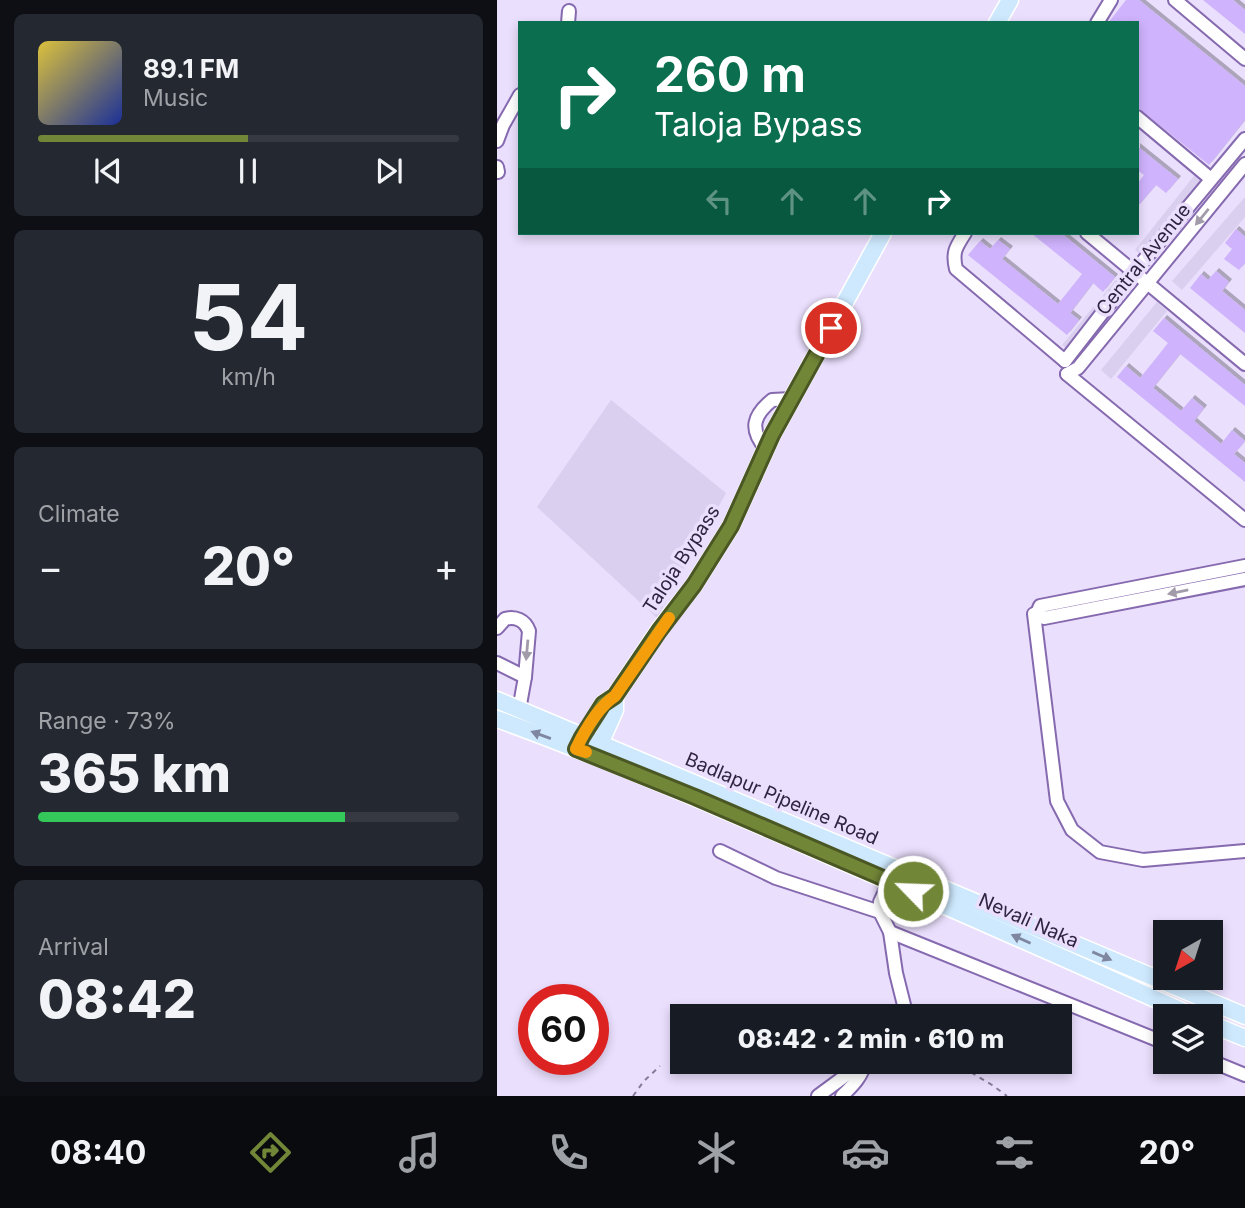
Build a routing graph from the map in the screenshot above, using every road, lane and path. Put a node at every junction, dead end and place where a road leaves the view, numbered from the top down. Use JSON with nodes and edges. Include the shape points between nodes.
{"nodes":[{"id":1,"x":1010,"y":0,"type":"edge"},
{"id":2,"x":1111,"y":0,"type":"edge"},
{"id":3,"x":1175,"y":0,"type":"edge"},
{"id":4,"x":998,"y":21,"type":"edge"},
{"id":5,"x":1098,"y":21,"type":"edge"},
{"id":6,"x":1245,"y":59,"type":"edge"},
{"id":7,"x":518,"y":99,"type":"edge"},
{"id":8,"x":1139,"y":119,"type":"edge"},
{"id":9,"x":1245,"y":139,"type":"edge"},
{"id":10,"x":497,"y":141,"type":"edge"},
{"id":11,"x":1245,"y":164,"type":"edge"},
{"id":12,"x":1212,"y":179,"type":"junction"},
{"id":13,"x":882,"y":235,"type":"edge"},
{"id":14,"x":964,"y":235,"type":"edge"},
{"id":15,"x":1089,"y":235,"type":"edge"},
{"id":16,"x":1134,"y":272,"type":"junction"},
{"id":17,"x":1147,"y":284,"type":"junction"},
{"id":18,"x":1245,"y":364,"type":"edge"},
{"id":19,"x":1066,"y":367,"type":"junction"},
{"id":20,"x":1245,"y":520,"type":"edge"},
{"id":21,"x":1245,"y":566,"type":"edge"},
{"id":22,"x":1245,"y":579,"type":"edge"},
{"id":23,"x":1037,"y":613,"type":"junction"},
{"id":24,"x":497,"y":628,"type":"edge"},
{"id":25,"x":497,"y":663,"type":"edge"},
{"id":26,"x":524,"y":677,"type":"junction"},
{"id":27,"x":615,"y":696,"type":"junction"},
{"id":28,"x":497,"y":701,"type":"edge"},
{"id":29,"x":519,"y":710,"type":"junction"},
{"id":30,"x":497,"y":719,"type":"edge"},
{"id":31,"x":579,"y":743,"type":"junction"},
{"id":32,"x":597,"y":750,"type":"junction"},
{"id":33,"x":720,"y":851,"type":"dead end"},
{"id":34,"x":1245,"y":851,"type":"edge"},
{"id":35,"x":893,"y":875,"type":"junction"},
{"id":36,"x":880,"y":912,"type":"junction"},
{"id":37,"x":890,"y":932,"type":"junction"},
{"id":38,"x":904,"y":1004,"type":"edge"},
{"id":39,"x":1167,"y":1004,"type":"edge"},
{"id":40,"x":1245,"y":1016,"type":"edge"},
{"id":41,"x":1223,"y":1029,"type":"edge"},
{"id":42,"x":1153,"y":1038,"type":"edge"},
{"id":43,"x":1245,"y":1038,"type":"edge"},
{"id":44,"x":660,"y":1066,"type":"dead end"},
{"id":45,"x":1223,"y":1066,"type":"edge"},
{"id":46,"x":848,"y":1074,"type":"edge"},
{"id":47,"x":861,"y":1074,"type":"edge"},
{"id":48,"x":974,"y":1074,"type":"edge"},
{"id":49,"x":1245,"y":1075,"type":"edge"},
{"id":50,"x":633,"y":1096,"type":"edge"},
{"id":51,"x":818,"y":1096,"type":"edge"},
{"id":52,"x":842,"y":1096,"type":"edge"},
{"id":53,"x":1007,"y":1096,"type":"edge"}],
"edges":[{"from":1,"to":4,"type":"main road"},
{"from":2,"to":5,"type":"street"},
{"from":3,"to":6,"type":"street"},
{"from":7,"to":10,"type":"street"},
{"from":8,"to":12,"type":"street"},
{"from":9,"to":12,"type":"street","name":"Central Avenue"},
{"from":11,"to":17,"type":"street","name":"Central Avenue","one_way":true},
{"from":12,"to":16,"type":"street","name":"Central Avenue"},
{"from":13,"to":27,"type":"main road","name":"Taloja Bypass","via":[[766,449],[731,526]]},
{"from":14,"to":19,"type":"street","via":[[954,257],[956,269]]},
{"from":15,"to":16,"type":"street"},
{"from":16,"to":17,"type":"street"},
{"from":16,"to":19,"type":"street","name":"Central Avenue"},
{"from":17,"to":18,"type":"street"},
{"from":17,"to":19,"type":"street","name":"Central Avenue","via":[[1078,368]]},
{"from":19,"to":20,"type":"street"},
{"from":21,"to":23,"type":"street","via":[[1040,606]]},
{"from":22,"to":23,"type":"street","one_way":true,"via":[[1044,618]]},
{"from":23,"to":34,"type":"street","via":[[1057,801],[1072,830],[1100,852],[1143,860]]},
{"from":24,"to":26,"type":"street","one_way":true,"via":[[509,618],[527,625]]},
{"from":25,"to":26,"type":"street"},
{"from":26,"to":29,"type":"street"},
{"from":27,"to":31,"type":"main road","name":"Taloja Bypass","via":[[603,704]]},
{"from":27,"to":32,"type":"main road","via":[[615,710]]},
{"from":28,"to":29,"type":"main road","name":"Badlapur Pipeline Road"},
{"from":29,"to":31,"type":"main road","name":"Badlapur Pipeline Road"},
{"from":31,"to":30,"type":"main road","one_way":true},
{"from":31,"to":32,"type":"main road","name":"Badlapur Pipeline Road"},
{"from":32,"to":35,"type":"main road","name":"Badlapur Pipeline Road","via":[[700,785]]},
{"from":33,"to":36,"type":"street","via":[[776,878]]},
{"from":35,"to":36,"type":"street"},
{"from":39,"to":35,"type":"main road","name":"Nevali Naka","one_way":true},
{"from":35,"to":40,"type":"main road","name":"Badlapur Pipeline Road","one_way":true},
{"from":36,"to":37,"type":"street"},
{"from":37,"to":38,"type":"street"},
{"from":37,"to":42,"type":"street"},
{"from":41,"to":43,"type":"main road"},
{"from":44,"to":50,"type":"path"},
{"from":45,"to":49,"type":"street"},
{"from":46,"to":51,"type":"street"},
{"from":47,"to":52,"type":"street"},
{"from":48,"to":53,"type":"path"}]}
